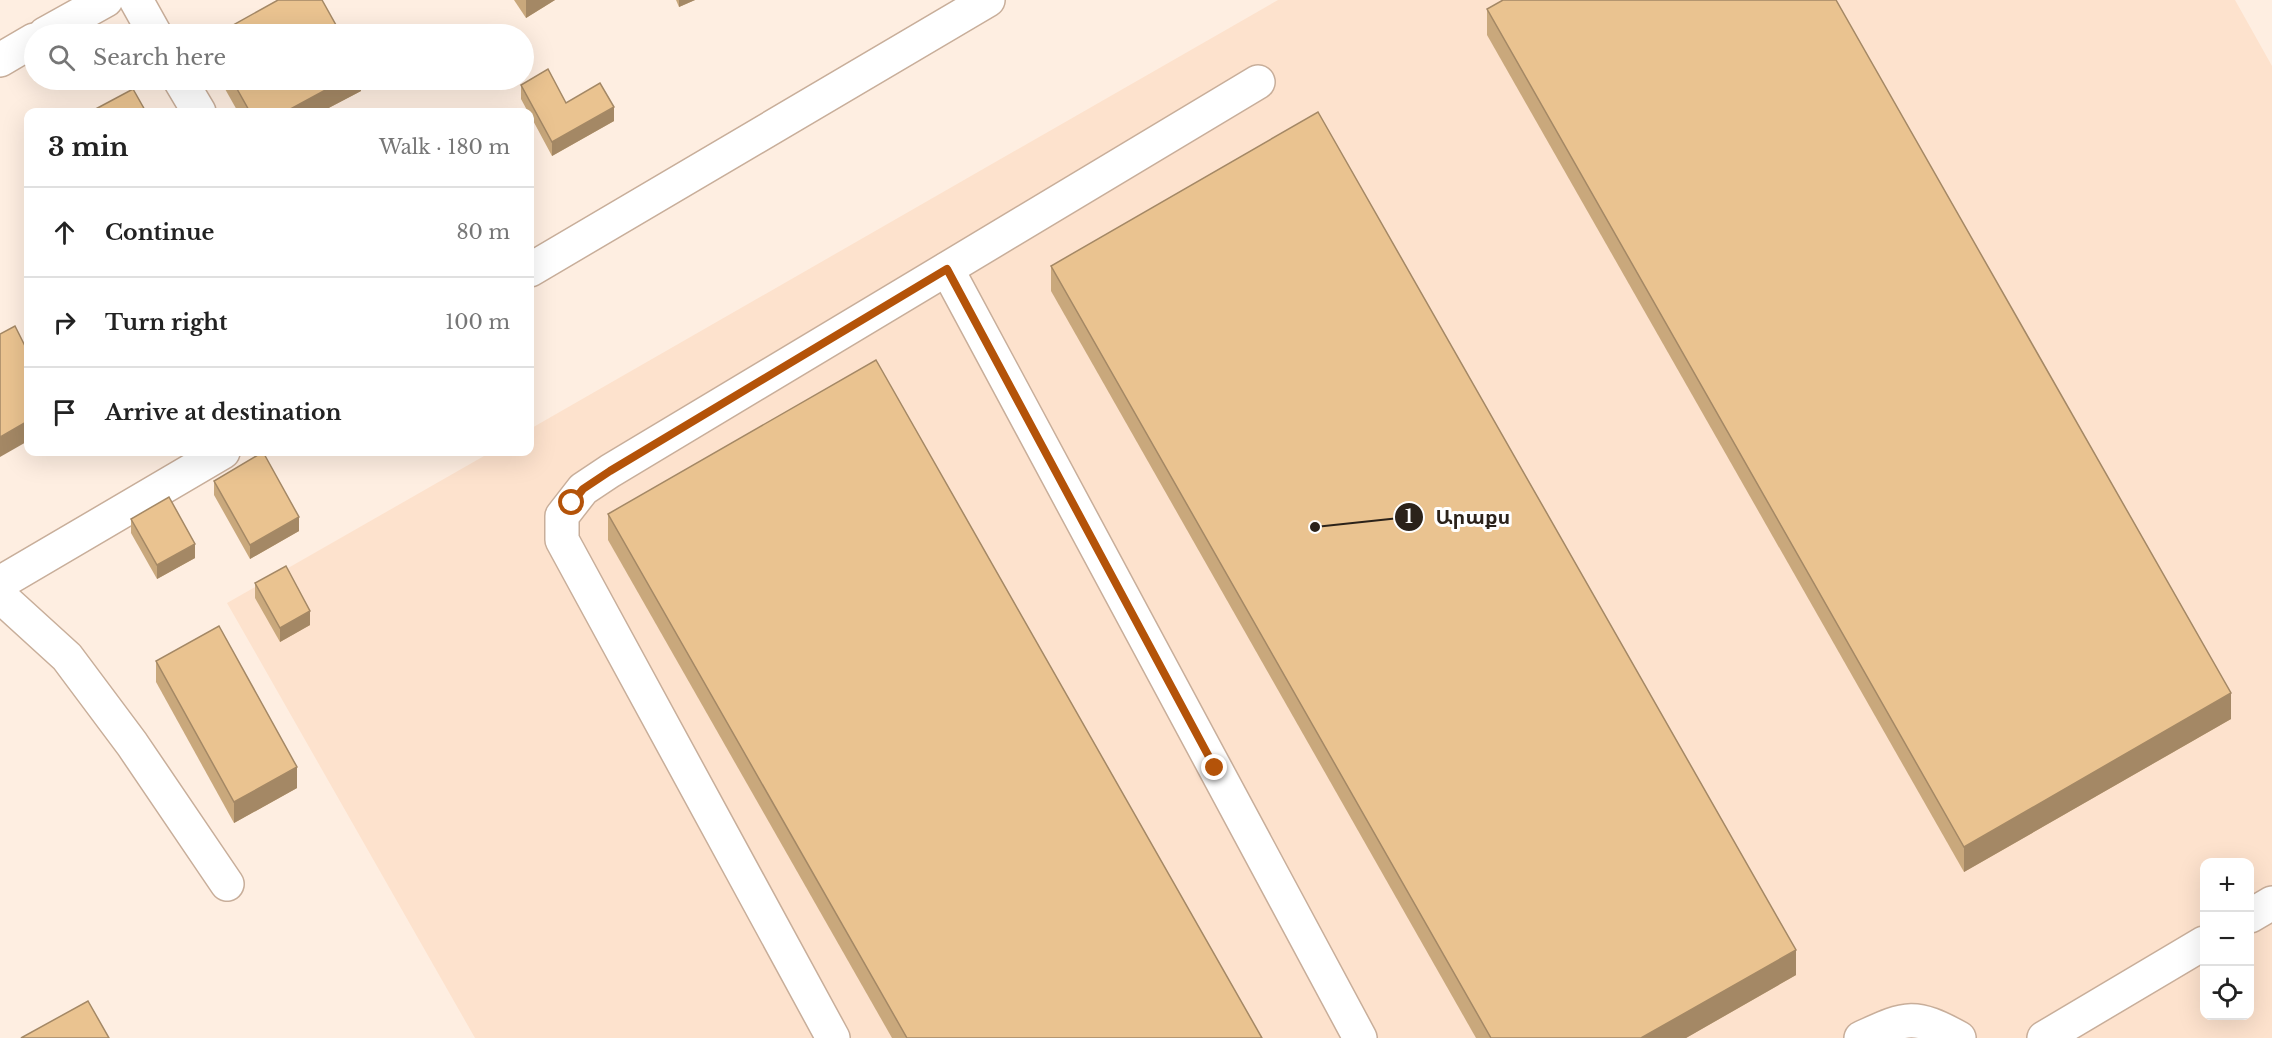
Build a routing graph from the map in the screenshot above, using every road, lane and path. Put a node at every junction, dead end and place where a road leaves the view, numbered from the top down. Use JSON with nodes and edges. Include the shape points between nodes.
{"nodes":[{"id":1,"x":106,"y":0,"type":"edge"},
{"id":2,"x":136,"y":0,"type":"edge"},
{"id":3,"x":988,"y":0,"type":"edge"},
{"id":4,"x":63,"y":24,"type":"edge"},
{"id":5,"x":149,"y":24,"type":"edge"},
{"id":6,"x":24,"y":46,"type":"edge"},
{"id":7,"x":0,"y":60,"type":"edge"},
{"id":8,"x":1258,"y":82,"type":"dead end"},
{"id":9,"x":186,"y":90,"type":"edge"},
{"id":10,"x":197,"y":108,"type":"edge"},
{"id":11,"x":534,"y":268,"type":"edge"},
{"id":12,"x":947,"y":269,"type":"junction"},
{"id":13,"x":205,"y":456,"type":"edge"},
{"id":14,"x":0,"y":583,"type":"edge"},
{"id":15,"x":0,"y":596,"type":"edge"},
{"id":16,"x":227,"y":884,"type":"dead end"},
{"id":17,"x":2272,"y":903,"type":"edge"},
{"id":18,"x":2254,"y":914,"type":"edge"},
{"id":19,"x":2200,"y":946,"type":"edge"},
{"id":20,"x":833,"y":1038,"type":"edge"},
{"id":21,"x":1360,"y":1038,"type":"edge"},
{"id":22,"x":1861,"y":1038,"type":"edge"},
{"id":23,"x":1959,"y":1038,"type":"edge"},
{"id":24,"x":2044,"y":1038,"type":"edge"}],
"edges":[{"from":1,"to":4,"type":"street"},
{"from":2,"to":5,"type":"street"},
{"from":3,"to":11,"type":"street"},
{"from":6,"to":7,"type":"street"},
{"from":8,"to":12,"type":"street"},
{"from":9,"to":10,"type":"street"},
{"from":12,"to":20,"type":"street","via":[[610,471],[583,489],[562,516],[562,540]]},
{"from":12,"to":21,"type":"street"},
{"from":13,"to":14,"type":"street"},
{"from":15,"to":16,"type":"street","via":[[67,657],[132,744]]},
{"from":17,"to":18,"type":"street"},
{"from":19,"to":24,"type":"street"},
{"from":22,"to":23,"type":"street","via":[[1902,1019],[1934,1024]]}]}
